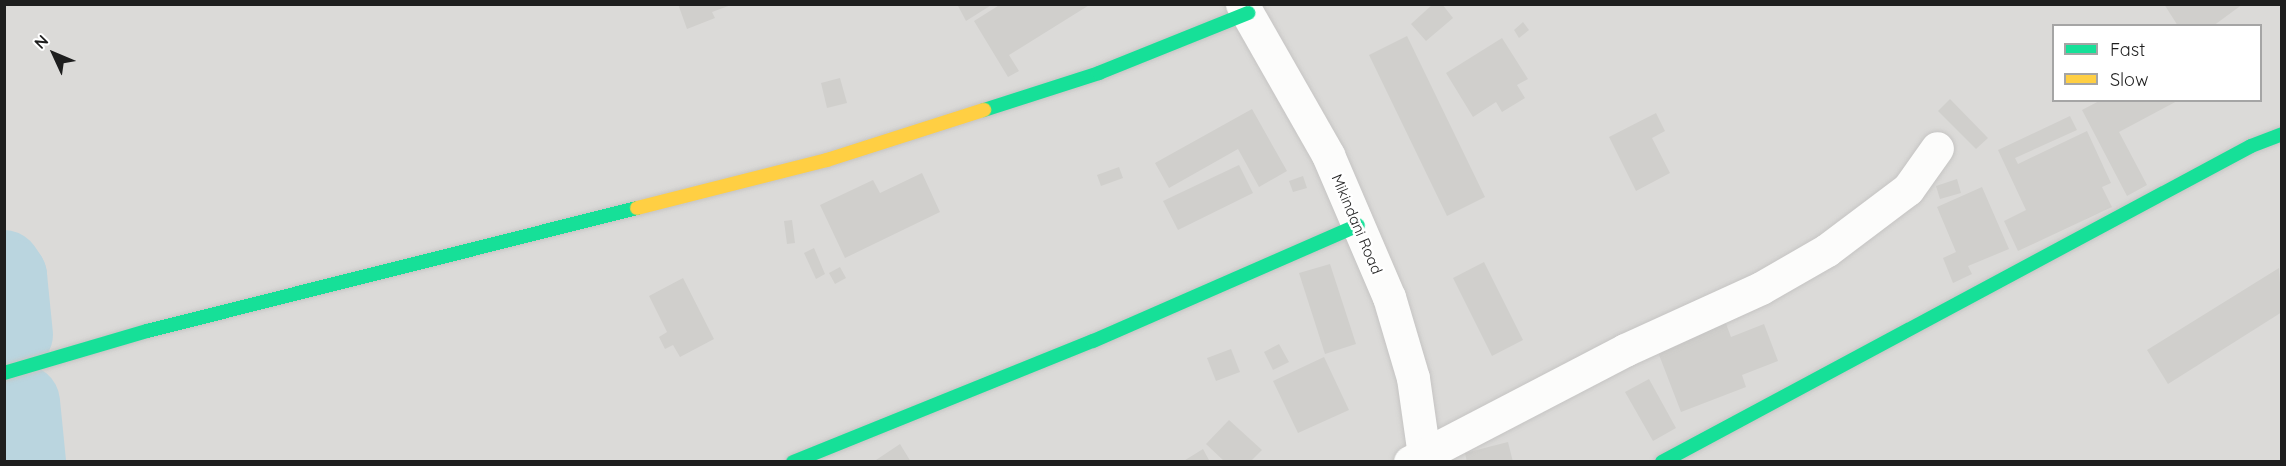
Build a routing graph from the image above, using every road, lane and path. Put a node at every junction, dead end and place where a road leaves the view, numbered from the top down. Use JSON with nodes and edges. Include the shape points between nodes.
{"nodes":[{"id":1,"x":1245,"y":9,"type":"edge"},
{"id":2,"x":2282,"y":134,"type":"edge"},
{"id":3,"x":1937,"y":148,"type":"dead end"},
{"id":4,"x":1358,"y":225,"type":"junction"},
{"id":5,"x":4,"y":373,"type":"edge"},
{"id":6,"x":1420,"y":459,"type":"edge"},
{"id":7,"x":793,"y":462,"type":"edge"},
{"id":8,"x":1662,"y":462,"type":"edge"}],
"edges":[{"from":1,"to":4,"type":"street","name":"Mikindani Road","via":[[1328,155]]},
{"from":1,"to":5,"type":"street","via":[[1099,73],[827,160],[147,331]]},
{"from":2,"to":8,"type":"street","via":[[2241,152]]},
{"from":3,"to":6,"type":"street","via":[[1908,189],[1875,218],[1827,249],[1761,288],[1625,350]]},
{"from":4,"to":6,"type":"street","name":"Mikindani Road","via":[[1389,297],[1413,378]]},
{"from":4,"to":7,"type":"street","via":[[1093,341]]}]}
